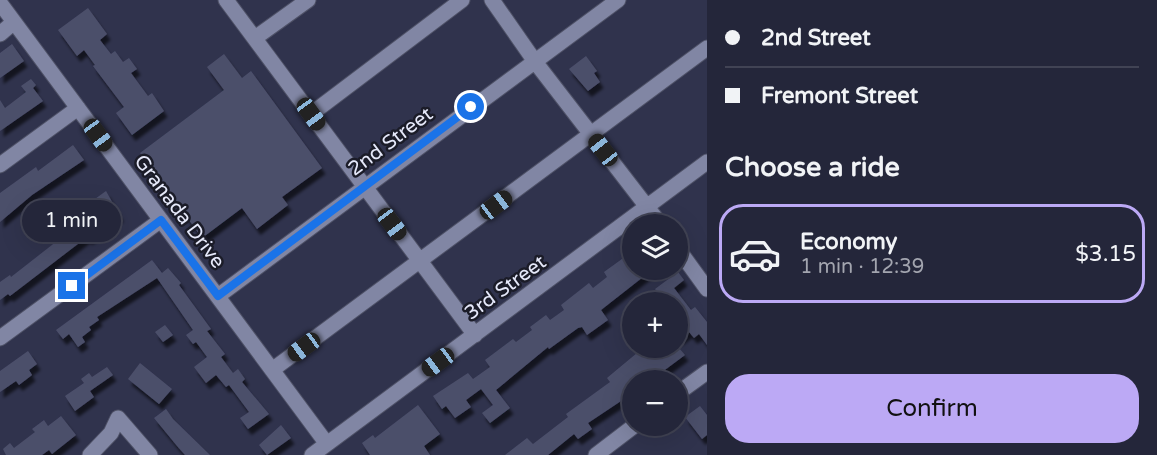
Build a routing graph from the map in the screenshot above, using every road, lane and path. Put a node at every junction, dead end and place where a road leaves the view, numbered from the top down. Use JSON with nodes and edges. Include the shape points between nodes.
{"nodes":[{"id":1,"x":226,"y":0,"type":"edge"},
{"id":2,"x":308,"y":0,"type":"edge"},
{"id":3,"x":462,"y":0,"type":"edge"},
{"id":4,"x":492,"y":0,"type":"edge"},
{"id":5,"x":618,"y":0,"type":"edge"},
{"id":6,"x":0,"y":3,"type":"edge"},
{"id":7,"x":14,"y":21,"type":"junction"},
{"id":8,"x":0,"y":34,"type":"edge"},
{"id":9,"x":255,"y":38,"type":"junction"},
{"id":10,"x":707,"y":48,"type":"edge"},
{"id":11,"x":536,"y":63,"type":"junction"},
{"id":12,"x":78,"y":108,"type":"junction"},
{"id":13,"x":311,"y":114,"type":"junction"},
{"id":14,"x":591,"y":134,"type":"junction"},
{"id":15,"x":707,"y":162,"type":"edge"},
{"id":16,"x":0,"y":165,"type":"edge"},
{"id":17,"x":364,"y":187,"type":"junction"},
{"id":18,"x":646,"y":208,"type":"junction"},
{"id":19,"x":651,"y":214,"type":"edge"},
{"id":20,"x":161,"y":220,"type":"junction"},
{"id":21,"x":420,"y":261,"type":"junction"},
{"id":22,"x":688,"y":263,"type":"edge"},
{"id":23,"x":707,"y":289,"type":"edge"},
{"id":24,"x":218,"y":296,"type":"junction"},
{"id":25,"x":475,"y":335,"type":"junction"},
{"id":26,"x":0,"y":338,"type":"edge"},
{"id":27,"x":272,"y":370,"type":"junction"},
{"id":28,"x":707,"y":372,"type":"edge"},
{"id":29,"x":688,"y":386,"type":"edge"},
{"id":30,"x":622,"y":435,"type":"edge"},
{"id":31,"x":327,"y":444,"type":"junction"},
{"id":32,"x":90,"y":455,"type":"edge"},
{"id":33,"x":150,"y":455,"type":"edge"},
{"id":34,"x":312,"y":455,"type":"edge"},
{"id":35,"x":596,"y":455,"type":"edge"}],
"edges":[{"from":1,"to":9,"type":"street"},
{"from":2,"to":9,"type":"street"},
{"from":3,"to":13,"type":"street"},
{"from":4,"to":11,"type":"street"},
{"from":5,"to":11,"type":"street","name":"2nd Street"},
{"from":6,"to":7,"type":"street","name":"Granada Drive"},
{"from":7,"to":8,"type":"street"},
{"from":7,"to":12,"type":"street","name":"Granada Drive"},
{"from":9,"to":13,"type":"street"},
{"from":10,"to":14,"type":"street"},
{"from":11,"to":14,"type":"street"},
{"from":11,"to":17,"type":"street","name":"2nd Street"},
{"from":12,"to":16,"type":"street"},
{"from":12,"to":20,"type":"street","name":"Granada Drive"},
{"from":13,"to":17,"type":"street"},
{"from":14,"to":18,"type":"street"},
{"from":14,"to":21,"type":"street"},
{"from":15,"to":18,"type":"street","name":"3rd Street"},
{"from":17,"to":21,"type":"street"},
{"from":17,"to":24,"type":"street","name":"2nd Street"},
{"from":18,"to":19,"type":"street"},
{"from":18,"to":25,"type":"street","name":"3rd Street"},
{"from":20,"to":24,"type":"street","name":"Granada Drive"},
{"from":20,"to":26,"type":"street"},
{"from":21,"to":25,"type":"street"},
{"from":21,"to":27,"type":"street"},
{"from":22,"to":23,"type":"street"},
{"from":24,"to":27,"type":"street","name":"Granada Drive"},
{"from":25,"to":31,"type":"street","name":"3rd Street"},
{"from":27,"to":31,"type":"street","name":"Granada Drive"},
{"from":28,"to":29,"type":"street"},
{"from":30,"to":35,"type":"street"},
{"from":31,"to":34,"type":"street","name":"3rd Street"},
{"from":32,"to":33,"type":"street","via":[[111,433],[118,418]]}]}
